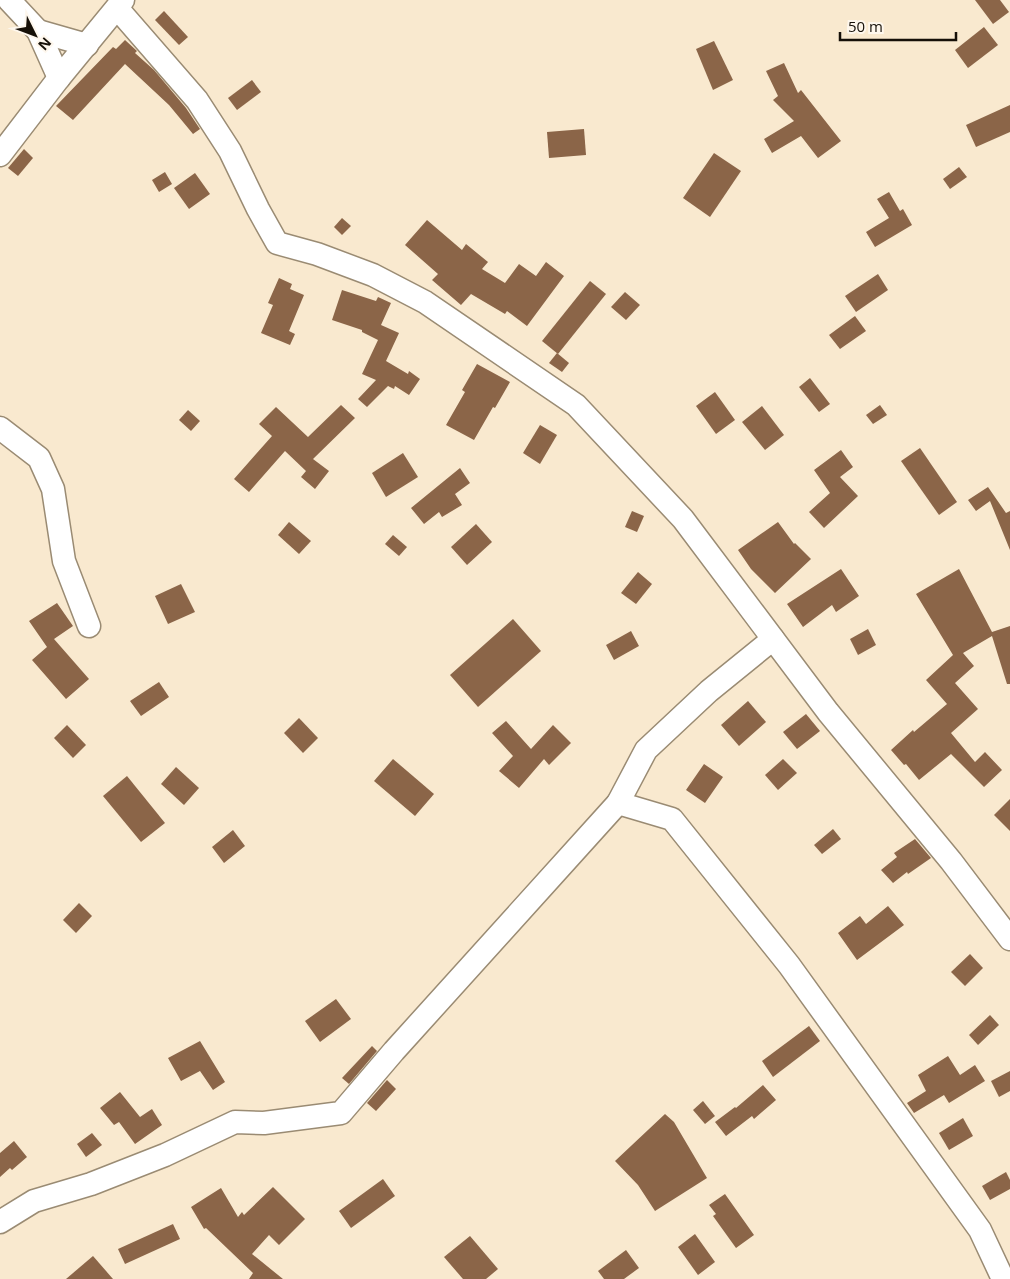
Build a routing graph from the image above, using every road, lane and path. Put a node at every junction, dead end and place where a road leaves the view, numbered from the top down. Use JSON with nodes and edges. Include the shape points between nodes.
{"nodes":[{"id":1,"x":9,"y":0,"type":"edge"},
{"id":2,"x":120,"y":4,"type":"edge"},
{"id":3,"x":38,"y":31,"type":"junction"},
{"id":4,"x":87,"y":45,"type":"junction"},
{"id":5,"x":58,"y":78,"type":"junction"},
{"id":6,"x":0,"y":155,"type":"edge"},
{"id":7,"x":0,"y":428,"type":"edge"},
{"id":8,"x":90,"y":626,"type":"dead end"},
{"id":9,"x":773,"y":639,"type":"junction"},
{"id":10,"x":618,"y":803,"type":"junction"},
{"id":11,"x":1010,"y":939,"type":"edge"},
{"id":12,"x":0,"y":1222,"type":"edge"},
{"id":13,"x":1003,"y":1279,"type":"edge"}],
"edges":[{"from":1,"to":3,"type":"street"},
{"from":2,"to":4,"type":"street"},
{"from":2,"to":9,"type":"street","via":[[197,100],[230,151],[278,243],[373,275],[425,302],[576,405],[683,519]]},
{"from":3,"to":4,"type":"street"},
{"from":3,"to":5,"type":"street"},
{"from":4,"to":5,"type":"street"},
{"from":5,"to":6,"type":"street"},
{"from":7,"to":8,"type":"street","via":[[39,458],[43,466],[53,489],[64,561]]},
{"from":9,"to":10,"type":"street","via":[[709,691],[646,750]]},
{"from":9,"to":11,"type":"street","via":[[828,712],[952,861]]},
{"from":10,"to":12,"type":"street","via":[[341,1113],[264,1123],[235,1122],[165,1155],[91,1184],[34,1201]]},
{"from":10,"to":13,"type":"street","via":[[672,819],[678,826],[789,965],[980,1230]]}]}
